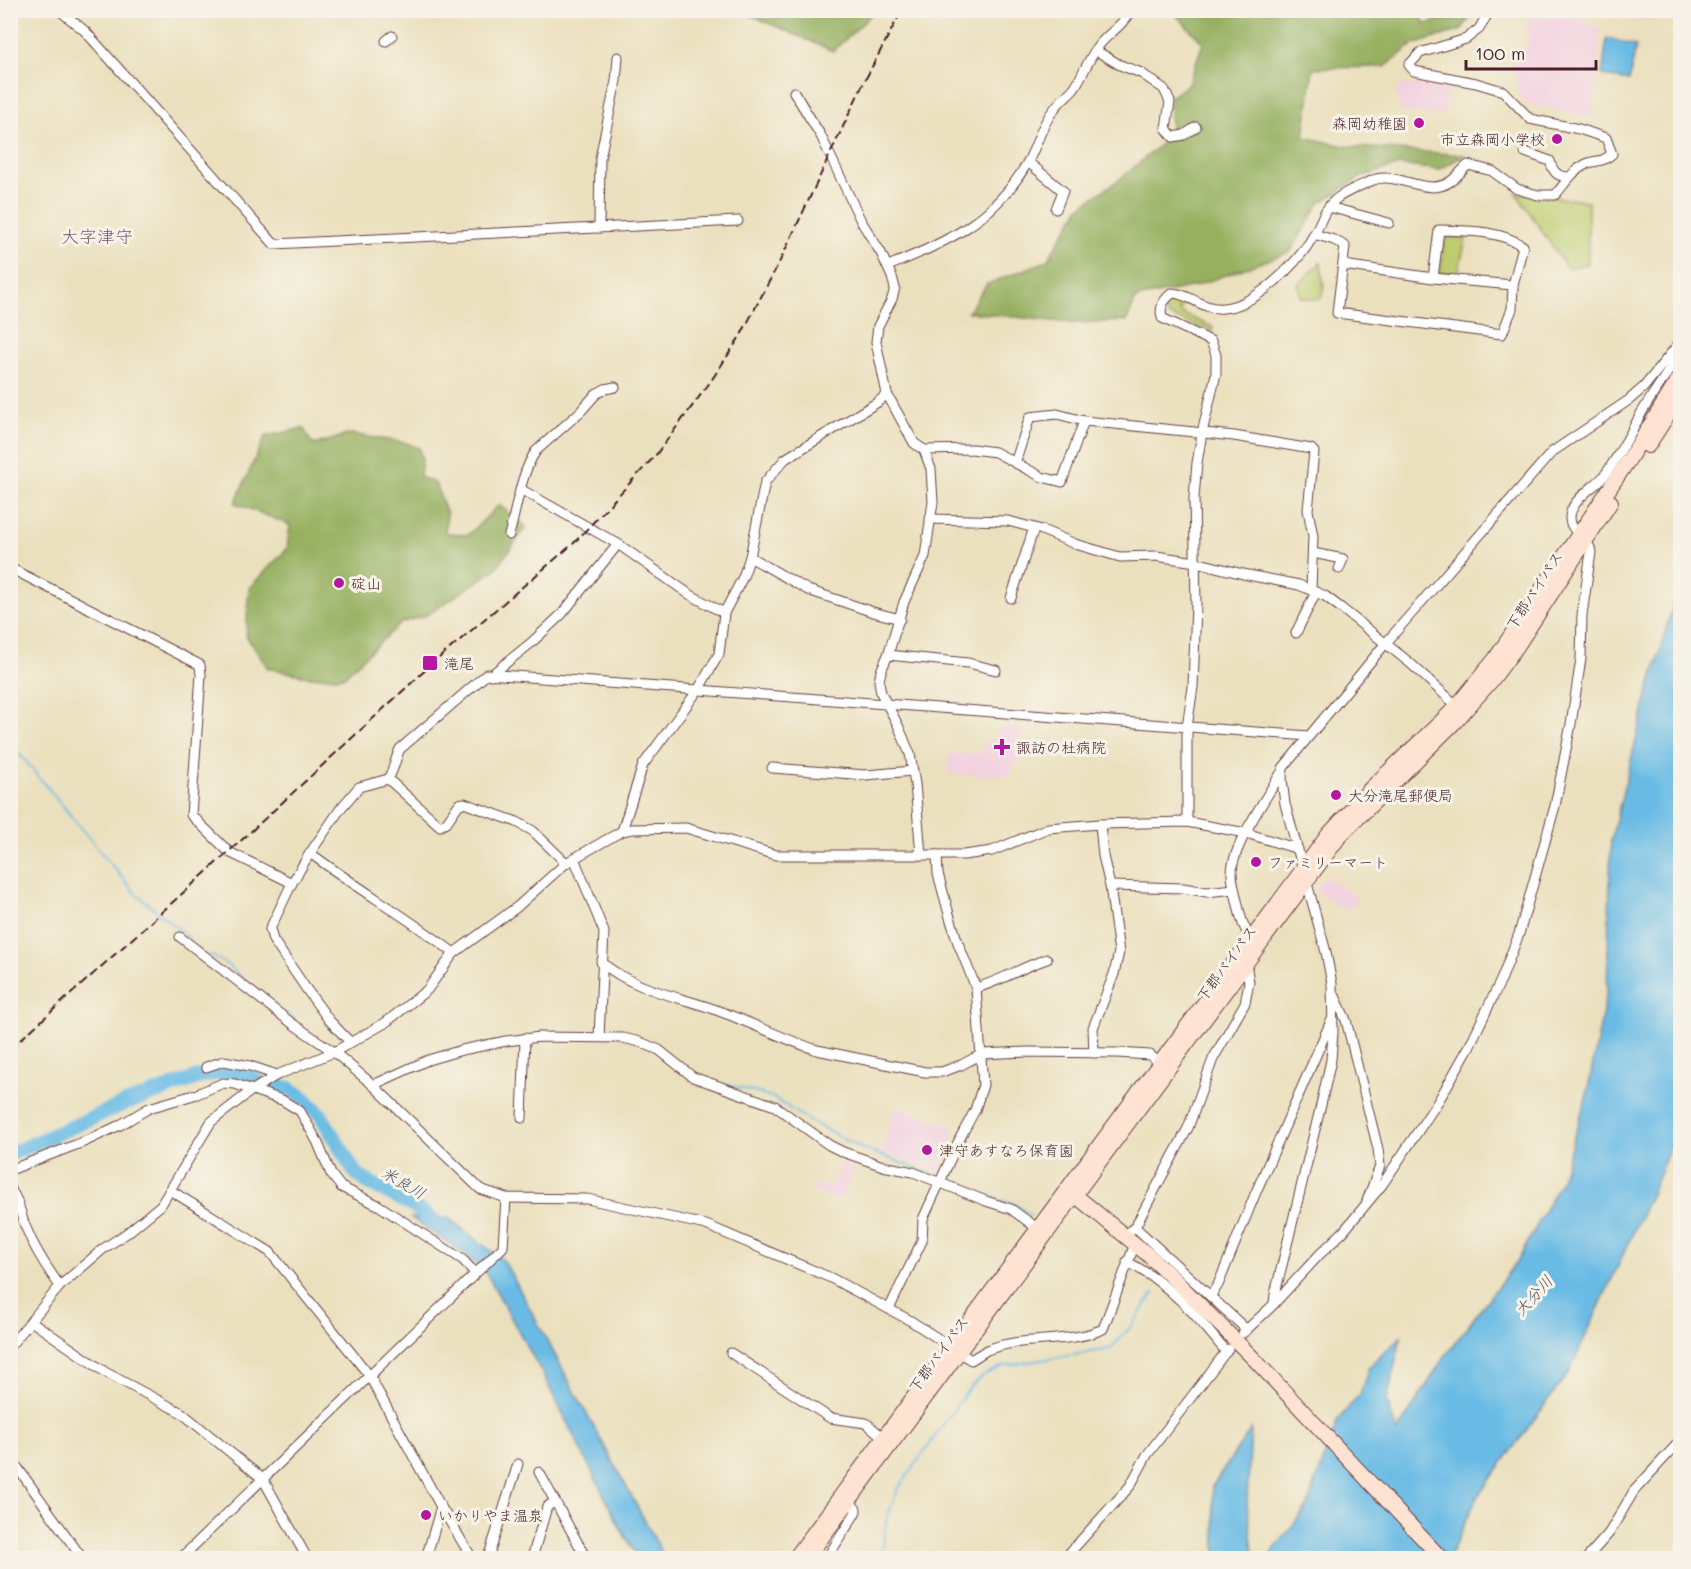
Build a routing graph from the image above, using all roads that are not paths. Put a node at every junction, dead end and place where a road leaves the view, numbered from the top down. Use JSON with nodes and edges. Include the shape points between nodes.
{"nodes":[{"id":1,"x":59,"y":10,"type":"edge"},
{"id":2,"x":1130,"y":10,"type":"edge"},
{"id":3,"x":1490,"y":10,"type":"edge"},
{"id":4,"x":1095,"y":50,"type":"junction"},
{"id":5,"x":618,"y":57,"type":"dead end"},
{"id":6,"x":794,"y":92,"type":"dead end"},
{"id":7,"x":1196,"y":127,"type":"dead end"},
{"id":8,"x":1525,"y":152,"type":"dead end"},
{"id":9,"x":1028,"y":162,"type":"junction"},
{"id":10,"x":1567,"y":177,"type":"junction"},
{"id":11,"x":1329,"y":207,"type":"junction"},
{"id":12,"x":1056,"y":209,"type":"dead end"},
{"id":13,"x":738,"y":221,"type":"dead end"},
{"id":14,"x":1389,"y":224,"type":"dead end"},
{"id":15,"x":599,"y":228,"type":"junction"},
{"id":16,"x":1314,"y":234,"type":"junction"},
{"id":17,"x":1343,"y":265,"type":"junction"},
{"id":18,"x":888,"y":266,"type":"junction"},
{"id":19,"x":1432,"y":278,"type":"junction"},
{"id":20,"x":1513,"y":285,"type":"junction"},
{"id":21,"x":1680,"y":342,"type":"edge"},
{"id":22,"x":1680,"y":354,"type":"edge"},
{"id":23,"x":1680,"y":376,"type":"edge"},
{"id":24,"x":615,"y":387,"type":"dead end"},
{"id":25,"x":887,"y":394,"type":"junction"},
{"id":26,"x":1680,"y":396,"type":"edge"},
{"id":27,"x":1084,"y":421,"type":"junction"},
{"id":28,"x":1202,"y":433,"type":"junction"},
{"id":29,"x":924,"y":450,"type":"junction"},
{"id":30,"x":1015,"y":463,"type":"junction"},
{"id":31,"x":522,"y":490,"type":"junction"},
{"id":32,"x":930,"y":519,"type":"junction"},
{"id":33,"x":1034,"y":528,"type":"junction"},
{"id":34,"x":509,"y":535,"type":"dead end"},
{"id":35,"x":1583,"y":537,"type":"junction"},
{"id":36,"x":618,"y":544,"type":"junction"},
{"id":37,"x":1313,"y":553,"type":"junction"},
{"id":38,"x":750,"y":557,"type":"junction"},
{"id":39,"x":1196,"y":562,"type":"junction"},
{"id":40,"x":10,"y":568,"type":"edge"},
{"id":41,"x":1339,"y":569,"type":"dead end"},
{"id":42,"x":1313,"y":591,"type":"junction"},
{"id":43,"x":1011,"y":598,"type":"dead end"},
{"id":44,"x":724,"y":613,"type":"junction"},
{"id":45,"x":900,"y":619,"type":"junction"},
{"id":46,"x":1296,"y":633,"type":"dead end"},
{"id":47,"x":1385,"y":644,"type":"junction"},
{"id":48,"x":888,"y":655,"type":"junction"},
{"id":49,"x":996,"y":670,"type":"dead end"},
{"id":50,"x":490,"y":675,"type":"junction"},
{"id":51,"x":698,"y":690,"type":"junction"},
{"id":52,"x":886,"y":705,"type":"junction"},
{"id":53,"x":1457,"y":706,"type":"junction"},
{"id":54,"x":1188,"y":727,"type":"junction"},
{"id":55,"x":1309,"y":736,"type":"junction"},
{"id":56,"x":772,"y":768,"type":"dead end"},
{"id":57,"x":913,"y":771,"type":"junction"},
{"id":58,"x":1281,"y":773,"type":"junction"},
{"id":59,"x":388,"y":779,"type":"junction"},
{"id":60,"x":1187,"y":822,"type":"junction"},
{"id":61,"x":1100,"y":824,"type":"junction"},
{"id":62,"x":622,"y":831,"type":"junction"},
{"id":63,"x":1246,"y":833,"type":"junction"},
{"id":64,"x":1298,"y":849,"type":"junction"},
{"id":65,"x":309,"y":853,"type":"junction"},
{"id":66,"x":921,"y":855,"type":"junction"},
{"id":67,"x":937,"y":855,"type":"junction"},
{"id":68,"x":570,"y":861,"type":"junction"},
{"id":69,"x":1305,"y":876,"type":"junction"},
{"id":70,"x":292,"y":883,"type":"junction"},
{"id":71,"x":1110,"y":886,"type":"junction"},
{"id":72,"x":1234,"y":890,"type":"junction"},
{"id":73,"x":180,"y":937,"type":"dead end"},
{"id":74,"x":1255,"y":943,"type":"junction"},
{"id":75,"x":454,"y":953,"type":"junction"},
{"id":76,"x":1047,"y":959,"type":"dead end"},
{"id":77,"x":601,"y":962,"type":"junction"},
{"id":78,"x":1246,"y":964,"type":"junction"},
{"id":79,"x":976,"y":988,"type":"junction"},
{"id":80,"x":1333,"y":991,"type":"junction"},
{"id":81,"x":1333,"y":1016,"type":"junction"},
{"id":82,"x":599,"y":1037,"type":"junction"},
{"id":83,"x":525,"y":1038,"type":"junction"},
{"id":84,"x":350,"y":1042,"type":"junction"},
{"id":85,"x":334,"y":1052,"type":"junction"},
{"id":86,"x":1094,"y":1053,"type":"junction"},
{"id":87,"x":982,"y":1054,"type":"junction"},
{"id":88,"x":206,"y":1067,"type":"dead end"},
{"id":89,"x":1164,"y":1067,"type":"junction"},
{"id":90,"x":277,"y":1075,"type":"junction"},
{"id":91,"x":373,"y":1085,"type":"junction"},
{"id":92,"x":251,"y":1091,"type":"junction"},
{"id":93,"x":522,"y":1118,"type":"dead end"},
{"id":94,"x":10,"y":1170,"type":"edge"},
{"id":95,"x":941,"y":1179,"type":"junction"},
{"id":96,"x":10,"y":1189,"type":"edge"},
{"id":97,"x":170,"y":1190,"type":"junction"},
{"id":98,"x":1071,"y":1192,"type":"junction"},
{"id":99,"x":506,"y":1198,"type":"junction"},
{"id":100,"x":1365,"y":1206,"type":"junction"},
{"id":101,"x":1042,"y":1232,"type":"junction"},
{"id":102,"x":1132,"y":1236,"type":"junction"},
{"id":103,"x":1127,"y":1262,"type":"junction"},
{"id":104,"x":475,"y":1273,"type":"junction"},
{"id":105,"x":60,"y":1286,"type":"junction"},
{"id":106,"x":1210,"y":1296,"type":"junction"},
{"id":107,"x":1274,"y":1304,"type":"junction"},
{"id":108,"x":889,"y":1309,"type":"junction"},
{"id":109,"x":31,"y":1321,"type":"junction"},
{"id":110,"x":10,"y":1346,"type":"edge"},
{"id":111,"x":955,"y":1349,"type":"junction"},
{"id":112,"x":731,"y":1353,"type":"dead end"},
{"id":113,"x":369,"y":1375,"type":"junction"},
{"id":114,"x":884,"y":1438,"type":"junction"},
{"id":115,"x":1680,"y":1441,"type":"edge"},
{"id":116,"x":10,"y":1457,"type":"edge"},
{"id":117,"x":519,"y":1464,"type":"dead end"},
{"id":118,"x":539,"y":1472,"type":"dead end"},
{"id":119,"x":263,"y":1479,"type":"junction"},
{"id":120,"x":555,"y":1501,"type":"junction"},
{"id":121,"x":849,"y":1501,"type":"junction"},
{"id":122,"x":441,"y":1507,"type":"junction"},
{"id":123,"x":581,"y":1549,"type":"junction"},
{"id":124,"x":82,"y":1558,"type":"edge"},
{"id":125,"x":181,"y":1558,"type":"edge"},
{"id":126,"x":308,"y":1558,"type":"edge"},
{"id":127,"x":426,"y":1558,"type":"edge"},
{"id":128,"x":472,"y":1558,"type":"edge"},
{"id":129,"x":488,"y":1558,"type":"edge"},
{"id":130,"x":532,"y":1558,"type":"edge"},
{"id":131,"x":575,"y":1558,"type":"edge"},
{"id":132,"x":586,"y":1558,"type":"edge"},
{"id":133,"x":795,"y":1558,"type":"edge"},
{"id":134,"x":807,"y":1558,"type":"edge"},
{"id":135,"x":827,"y":1558,"type":"edge"},
{"id":136,"x":1065,"y":1558,"type":"edge"},
{"id":137,"x":1441,"y":1558,"type":"edge"},
{"id":138,"x":1587,"y":1558,"type":"edge"}],
"edges":[{"from":1,"to":15,"type":"street","via":[[85,31],[274,244]]},
{"from":2,"to":4,"type":"street","via":[[1127,19]]},
{"from":3,"to":10,"type":"street","via":[[1479,29],[1466,39],[1420,53],[1409,65],[1414,71],[1503,91],[1530,118],[1606,138],[1612,154]]},
{"from":4,"to":7,"type":"street","via":[[1141,72],[1164,89],[1170,102],[1166,128],[1173,137]]},
{"from":4,"to":9,"type":"street","via":[[1073,88],[1045,122]]},
{"from":5,"to":15,"type":"street","via":[[600,158]]},
{"from":6,"to":18,"type":"street"},
{"from":8,"to":10,"type":"street","via":[[1550,160],[1553,171]]},
{"from":9,"to":12,"type":"street","via":[[1063,191]]},
{"from":9,"to":18,"type":"street","via":[[1002,200],[965,230],[932,249]]},
{"from":10,"to":11,"type":"street","via":[[1555,195],[1538,195],[1517,189],[1492,171],[1468,165],[1450,183],[1430,188],[1374,179]]},
{"from":11,"to":14,"type":"street"},
{"from":11,"to":16,"type":"street"},
{"from":13,"to":15,"type":"street"},
{"from":16,"to":17,"type":"street","via":[[1345,246]]},
{"from":16,"to":28,"type":"street","via":[[1289,268],[1236,306],[1204,307],[1184,293],[1172,292],[1163,302],[1162,318],[1211,341],[1216,355],[1216,374]]},
{"from":17,"to":19,"type":"street"},
{"from":17,"to":20,"type":"street","via":[[1337,313],[1502,334],[1512,309]]},
{"from":18,"to":25,"type":"street","via":[[895,288],[876,334]]},
{"from":19,"to":20,"type":"street"},
{"from":19,"to":20,"type":"street","via":[[1439,230],[1477,231],[1523,246]]},
{"from":21,"to":47,"type":"street","via":[[1636,394],[1552,452]]},
{"from":22,"to":35,"type":"street","via":[[1606,473],[1574,508],[1571,522]]},
{"from":23,"to":35,"type":"street"},
{"from":24,"to":31,"type":"street","via":[[596,394],[536,451]]},
{"from":25,"to":29,"type":"street","via":[[914,443]]},
{"from":25,"to":38,"type":"street","via":[[785,459],[765,482]]},
{"from":26,"to":35,"type":"street","name":"下郡バイパス"},
{"from":27,"to":28,"type":"street"},
{"from":27,"to":30,"type":"street","via":[[1057,414],[1030,417]]},
{"from":27,"to":30,"type":"street","via":[[1062,482]]},
{"from":28,"to":37,"type":"street","via":[[1314,452],[1308,510]]},
{"from":28,"to":39,"type":"street","via":[[1194,496]]},
{"from":29,"to":30,"type":"street","via":[[995,452]]},
{"from":29,"to":32,"type":"street","via":[[932,470]]},
{"from":31,"to":34,"type":"street"},
{"from":31,"to":36,"type":"street"},
{"from":32,"to":33,"type":"street","via":[[1008,521]]},
{"from":32,"to":45,"type":"street","via":[[925,556]]},
{"from":33,"to":39,"type":"street","via":[[1120,557],[1156,556]]},
{"from":33,"to":43,"type":"street"},
{"from":35,"to":53,"type":"street"},
{"from":35,"to":69,"type":"street","name":"下郡バイパス","via":[[1518,645],[1492,680]]},
{"from":35,"to":100,"type":"street","via":[[1591,547],[1591,563],[1571,724],[1555,806],[1519,934],[1459,1065]]},
{"from":36,"to":44,"type":"street","via":[[689,594]]},
{"from":36,"to":50,"type":"street","via":[[562,614]]},
{"from":37,"to":41,"type":"street","via":[[1344,554]]},
{"from":37,"to":42,"type":"street"},
{"from":38,"to":44,"type":"street"},
{"from":38,"to":45,"type":"street","via":[[808,590]]},
{"from":39,"to":42,"type":"street"},
{"from":39,"to":54,"type":"street","via":[[1193,687]]},
{"from":40,"to":70,"type":"street","via":[[200,665],[190,815],[229,852]]},
{"from":42,"to":46,"type":"street"},
{"from":42,"to":47,"type":"street"},
{"from":44,"to":51,"type":"street","via":[[719,654]]},
{"from":45,"to":48,"type":"street"},
{"from":47,"to":53,"type":"street"},
{"from":47,"to":55,"type":"street"},
{"from":48,"to":49,"type":"street","via":[[968,663]]},
{"from":48,"to":52,"type":"street","via":[[879,681]]},
{"from":50,"to":51,"type":"street"},
{"from":50,"to":59,"type":"street","via":[[405,744]]},
{"from":51,"to":52,"type":"street"},
{"from":51,"to":62,"type":"street","via":[[643,765]]},
{"from":52,"to":54,"type":"street"},
{"from":52,"to":57,"type":"street","via":[[904,738]]},
{"from":53,"to":69,"type":"street","via":[[1353,807],[1328,835]]},
{"from":54,"to":55,"type":"street"},
{"from":54,"to":60,"type":"street"},
{"from":55,"to":58,"type":"street"},
{"from":56,"to":57,"type":"street","via":[[866,775]]},
{"from":57,"to":66,"type":"street"},
{"from":58,"to":63,"type":"street"},
{"from":58,"to":64,"type":"street"},
{"from":59,"to":65,"type":"street","via":[[359,788]]},
{"from":59,"to":68,"type":"street","via":[[440,826],[464,803],[517,822]]},
{"from":60,"to":61,"type":"street"},
{"from":60,"to":63,"type":"street"},
{"from":61,"to":67,"type":"street","via":[[1048,828],[992,851]]},
{"from":61,"to":71,"type":"street"},
{"from":62,"to":66,"type":"street","via":[[686,828],[776,855]]},
{"from":62,"to":68,"type":"street"},
{"from":63,"to":64,"type":"street"},
{"from":63,"to":72,"type":"street","via":[[1234,861]]},
{"from":64,"to":69,"type":"street"},
{"from":65,"to":70,"type":"street"},
{"from":65,"to":75,"type":"street"},
{"from":66,"to":67,"type":"street"},
{"from":67,"to":79,"type":"street","via":[[949,914]]},
{"from":68,"to":75,"type":"street","via":[[517,907]]},
{"from":68,"to":77,"type":"street","via":[[604,932]]},
{"from":69,"to":74,"type":"street"},
{"from":69,"to":80,"type":"street"},
{"from":70,"to":84,"type":"street","via":[[270,929],[273,940],[329,1020]]},
{"from":71,"to":72,"type":"street"},
{"from":71,"to":86,"type":"street","via":[[1119,952],[1093,1028]]},
{"from":72,"to":74,"type":"street","via":[[1243,925]]},
{"from":73,"to":85,"type":"street"},
{"from":74,"to":78,"type":"street","name":"下郡バイパス"},
{"from":74,"to":89,"type":"street"},
{"from":75,"to":84,"type":"street","via":[[426,990],[385,1023]]},
{"from":76,"to":79,"type":"street"},
{"from":77,"to":82,"type":"street"},
{"from":77,"to":87,"type":"street","via":[[642,986],[717,1010],[817,1050],[925,1072],[942,1072]]},
{"from":78,"to":89,"type":"street","name":"下郡バイパス"},
{"from":78,"to":102,"type":"street","via":[[1249,982],[1245,1003],[1213,1059],[1188,1128]]},
{"from":79,"to":87,"type":"street"},
{"from":80,"to":81,"type":"street"},
{"from":80,"to":100,"type":"street","via":[[1346,1020],[1378,1149],[1380,1166]]},
{"from":81,"to":106,"type":"street"},
{"from":81,"to":107,"type":"street","via":[[1328,1071]]},
{"from":82,"to":83,"type":"street"},
{"from":82,"to":95,"type":"street","via":[[623,1038],[659,1050],[693,1077],[775,1106],[843,1152]]},
{"from":83,"to":91,"type":"street","via":[[428,1060]]},
{"from":83,"to":93,"type":"street"},
{"from":84,"to":85,"type":"street"},
{"from":85,"to":90,"type":"street"},
{"from":85,"to":91,"type":"street"},
{"from":86,"to":87,"type":"street"},
{"from":86,"to":89,"type":"street","via":[[1150,1055]]},
{"from":87,"to":95,"type":"street","via":[[980,1097]]},
{"from":88,"to":90,"type":"street","via":[[224,1061]]},
{"from":89,"to":98,"type":"street"},
{"from":90,"to":92,"type":"street"},
{"from":91,"to":99,"type":"street","via":[[480,1190]]},
{"from":92,"to":94,"type":"street","via":[[224,1083],[149,1108],[103,1133]]},
{"from":92,"to":97,"type":"street","via":[[211,1122]]},
{"from":92,"to":104,"type":"street","via":[[300,1111],[341,1187],[378,1204],[463,1260]]},
{"from":95,"to":101,"type":"street","via":[[1011,1209]]},
{"from":95,"to":108,"type":"street","via":[[923,1219],[922,1241]]},
{"from":96,"to":105,"type":"street","via":[[39,1258]]},
{"from":97,"to":105,"type":"street","via":[[161,1205]]},
{"from":97,"to":113,"type":"street","via":[[270,1252]]},
{"from":98,"to":101,"type":"street"},
{"from":98,"to":102,"type":"street"},
{"from":99,"to":104,"type":"street","via":[[502,1247]]},
{"from":99,"to":108,"type":"street","via":[[587,1198],[706,1225],[831,1278]]},
{"from":100,"to":107,"type":"street"},
{"from":101,"to":111,"type":"street"},
{"from":102,"to":103,"type":"street"},
{"from":102,"to":106,"type":"street"},
{"from":102,"to":137,"type":"street"},
{"from":103,"to":111,"type":"street","via":[[1103,1329],[1090,1335],[987,1350],[971,1360]]},
{"from":103,"to":136,"type":"street","via":[[1159,1282],[1227,1351],[1147,1455],[1131,1486]]},
{"from":104,"to":113,"type":"street"},
{"from":105,"to":109,"type":"street"},
{"from":106,"to":107,"type":"street","via":[[1245,1331]]},
{"from":108,"to":111,"type":"street"},
{"from":109,"to":110,"type":"street"},
{"from":109,"to":119,"type":"street","via":[[105,1372],[182,1413]]},
{"from":111,"to":114,"type":"street"},
{"from":111,"to":121,"type":"street","name":"下郡バイパス"},
{"from":112,"to":114,"type":"street","via":[[830,1418],[866,1423]]},
{"from":113,"to":119,"type":"street"},
{"from":113,"to":122,"type":"street"},
{"from":114,"to":133,"type":"street"},
{"from":115,"to":138,"type":"street","via":[[1634,1491],[1609,1533]]},
{"from":116,"to":124,"type":"street"},
{"from":117,"to":129,"type":"street"},
{"from":118,"to":120,"type":"street"},
{"from":119,"to":125,"type":"street"},
{"from":119,"to":126,"type":"street"},
{"from":120,"to":123,"type":"street"},
{"from":120,"to":130,"type":"street","via":[[548,1507]]},
{"from":121,"to":134,"type":"street","name":"下郡バイパス"},
{"from":121,"to":135,"type":"street","via":[[856,1512]]},
{"from":122,"to":127,"type":"street"},
{"from":122,"to":128,"type":"street"},
{"from":123,"to":131,"type":"street"},
{"from":123,"to":132,"type":"street"}]}
